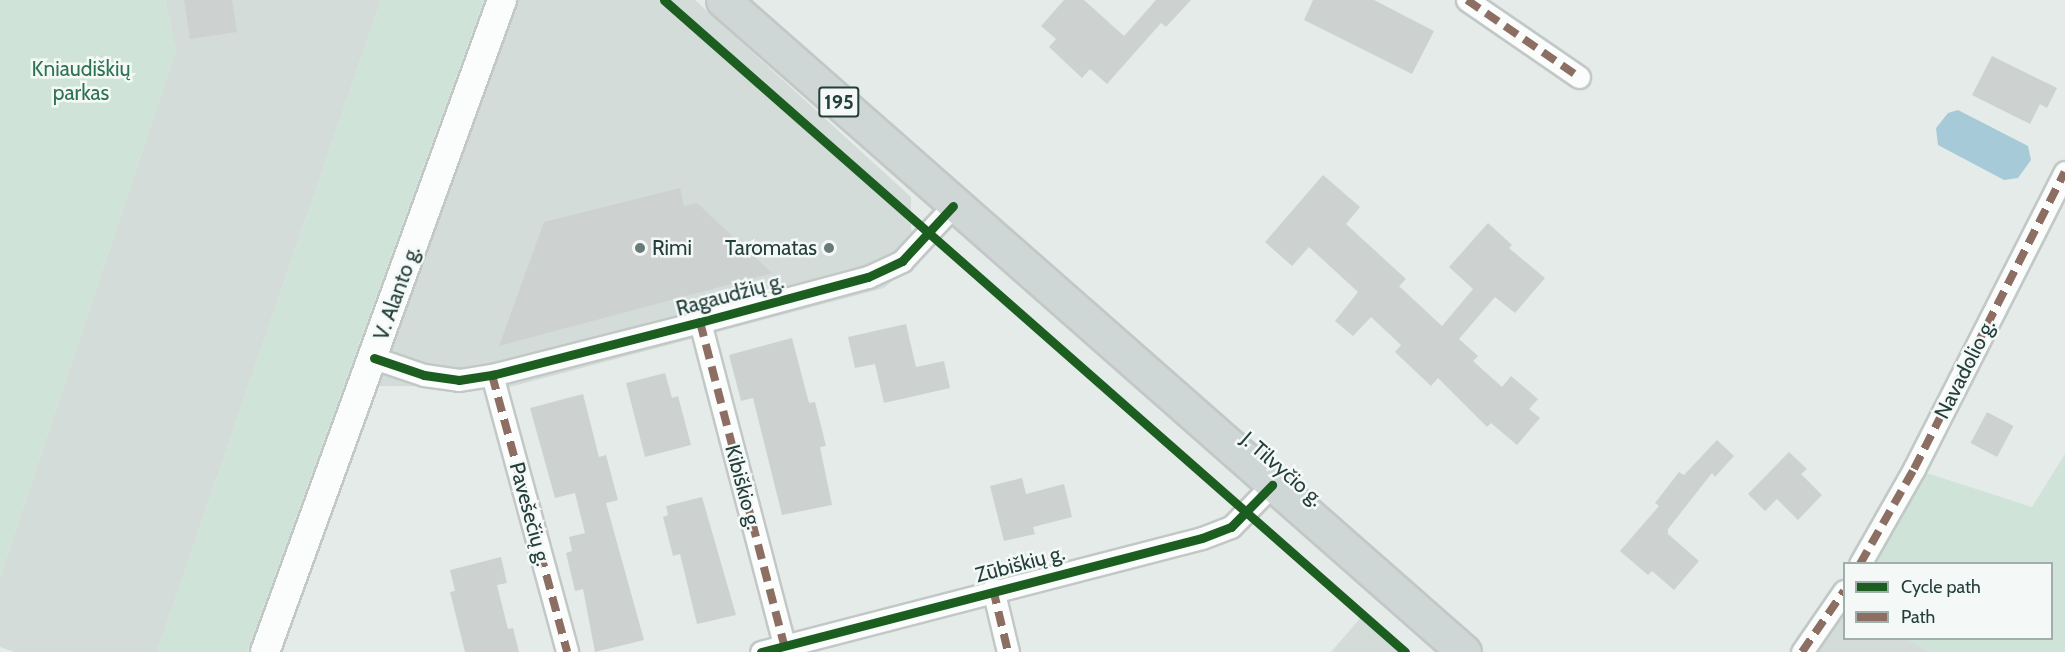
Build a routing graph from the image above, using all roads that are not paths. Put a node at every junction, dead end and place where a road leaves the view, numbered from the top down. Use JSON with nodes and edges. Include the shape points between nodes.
{"nodes":[{"id":1,"x":502,"y":0,"type":"edge"},
{"id":2,"x":723,"y":0,"type":"edge"},
{"id":3,"x":1467,"y":0,"type":"edge"},
{"id":4,"x":1580,"y":77,"type":"dead end"},
{"id":5,"x":2065,"y":172,"type":"edge"},
{"id":6,"x":953,"y":206,"type":"junction"},
{"id":7,"x":700,"y":322,"type":"junction"},
{"id":8,"x":374,"y":358,"type":"junction"},
{"id":9,"x":492,"y":375,"type":"junction"},
{"id":10,"x":1272,"y":485,"type":"junction"},
{"id":11,"x":1861,"y":562,"type":"edge"},
{"id":12,"x":993,"y":589,"type":"junction"},
{"id":13,"x":1843,"y":594,"type":"edge"},
{"id":14,"x":785,"y":649,"type":"edge"},
{"id":15,"x":265,"y":652,"type":"edge"},
{"id":16,"x":567,"y":652,"type":"edge"},
{"id":17,"x":761,"y":652,"type":"edge"},
{"id":18,"x":1008,"y":652,"type":"edge"},
{"id":19,"x":1464,"y":652,"type":"edge"},
{"id":20,"x":1802,"y":652,"type":"edge"}],
"edges":[{"from":1,"to":8,"type":"main road","name":"V. Alanto g."},
{"from":2,"to":6,"type":"main road","name":"J. Tilvyčio g.","number":"195"},
{"from":3,"to":4,"type":"street"},
{"from":5,"to":11,"type":"street","name":"Navadolio g.","via":[[1914,469]]},
{"from":6,"to":7,"type":"street","name":"Ragaudžių g.","via":[[902,261],[868,277]]},
{"from":6,"to":10,"type":"main road","name":"J. Tilvyčio g.","number":"195"},
{"from":7,"to":9,"type":"street","name":"Ragaudžių g."},
{"from":7,"to":14,"type":"street","name":"Kibiškio g."},
{"from":8,"to":9,"type":"street","name":"Ragaudžių g.","via":[[424,375],[459,380]]},
{"from":8,"to":15,"type":"main road","name":"V. Alanto g."},
{"from":9,"to":16,"type":"street","name":"Pavešečių g."},
{"from":10,"to":12,"type":"street","name":"Zūbiškių g.","via":[[1231,527],[1163,549]]},
{"from":10,"to":19,"type":"main road","name":"J. Tilvyčio g.","number":"195"},
{"from":12,"to":14,"type":"street","name":"Zūbiškių g."},
{"from":12,"to":18,"type":"street"},
{"from":13,"to":20,"type":"street"},
{"from":14,"to":17,"type":"street","name":"Zūbiškių g."}]}
